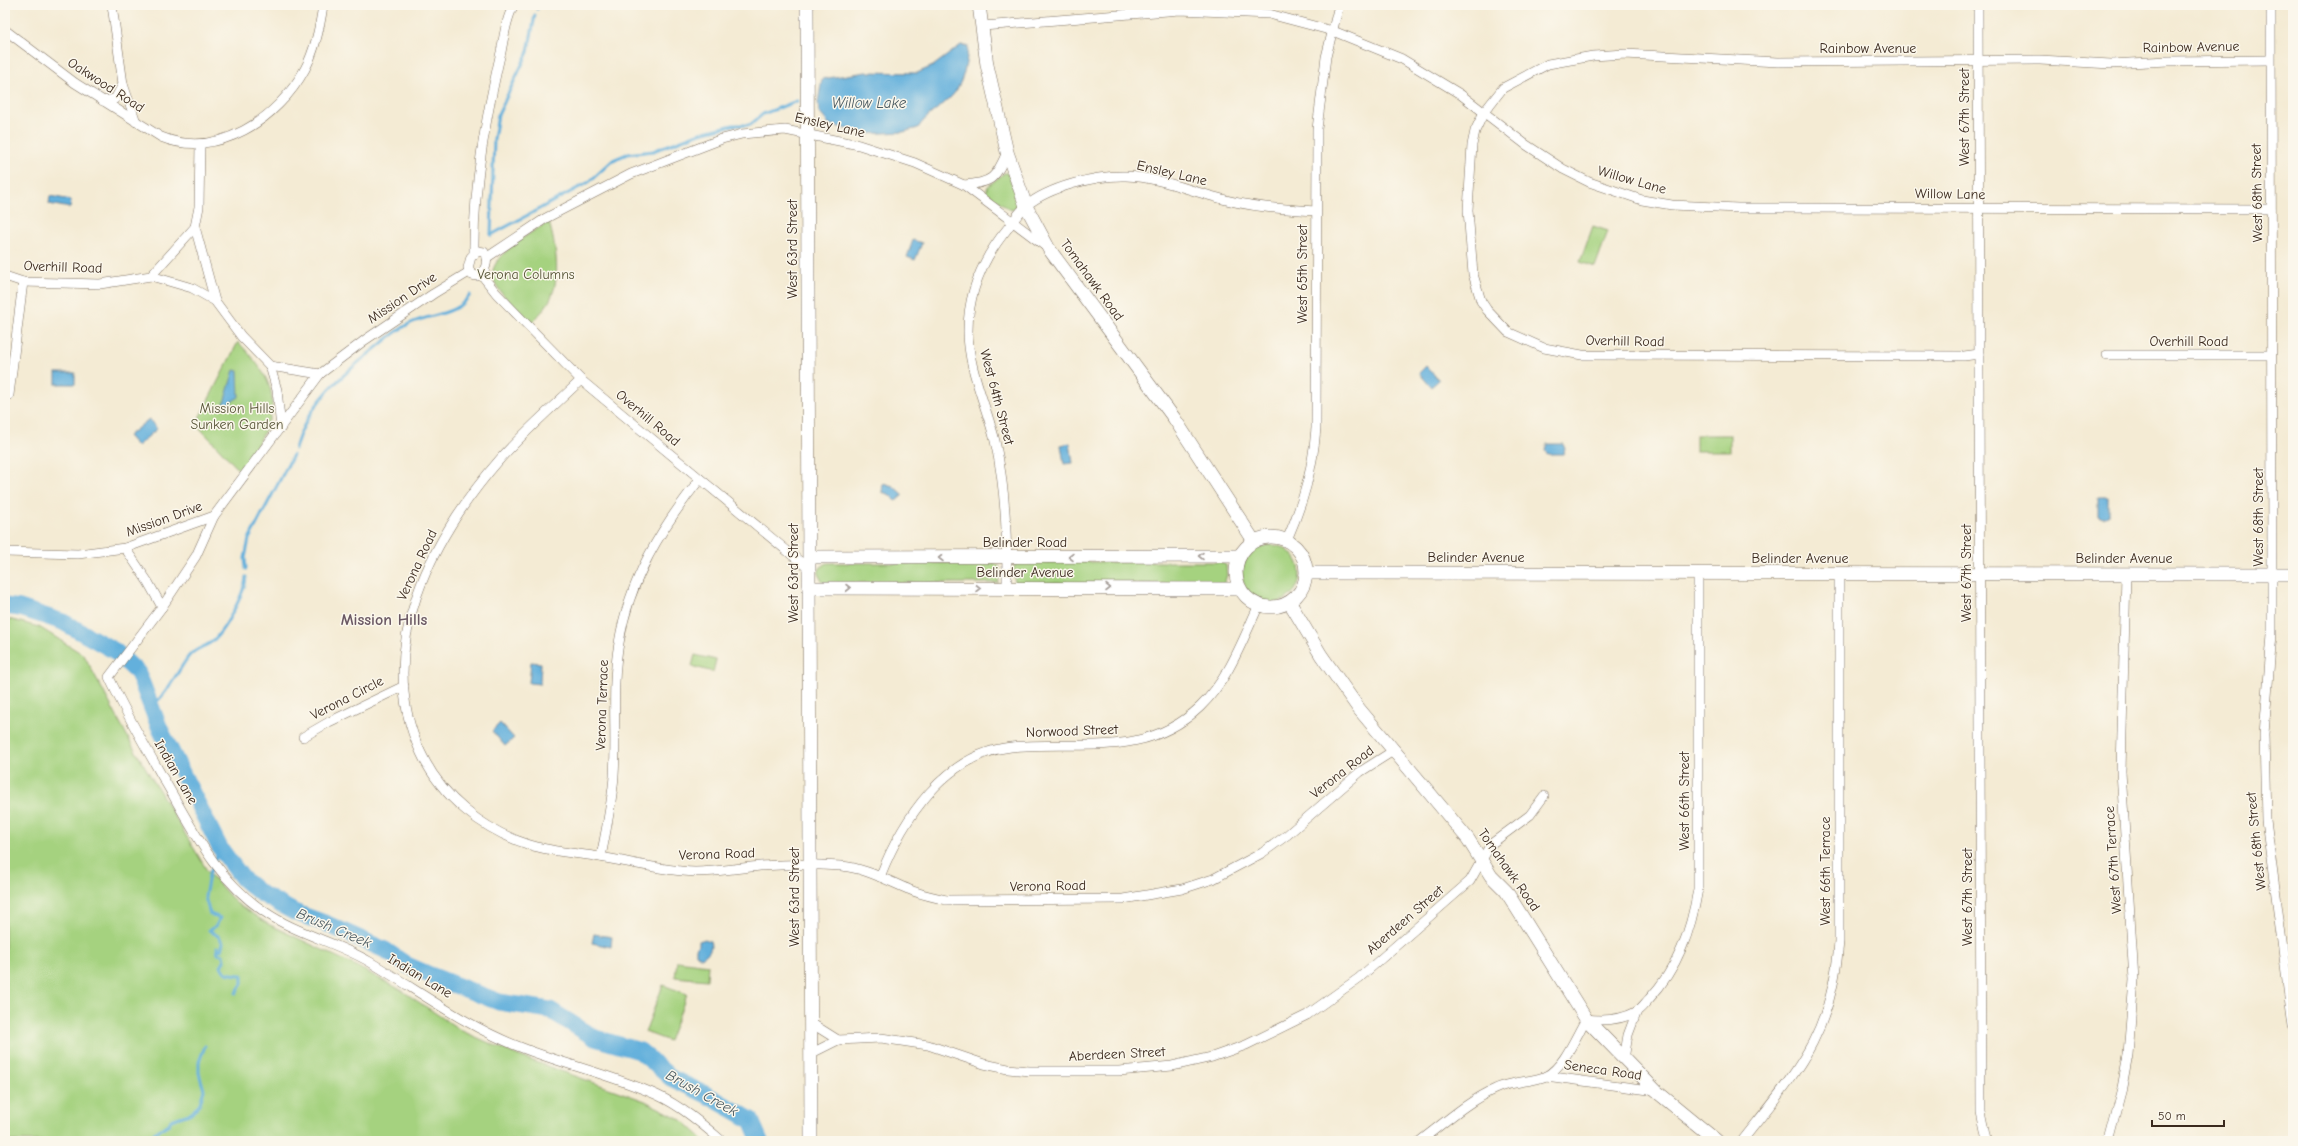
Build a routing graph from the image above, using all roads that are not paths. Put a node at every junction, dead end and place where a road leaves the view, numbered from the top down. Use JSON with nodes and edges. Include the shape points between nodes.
{"nodes":[{"id":1,"x":112,"y":5,"type":"edge"},
{"id":2,"x":323,"y":5,"type":"edge"},
{"id":3,"x":513,"y":5,"type":"edge"},
{"id":4,"x":807,"y":5,"type":"edge"},
{"id":5,"x":979,"y":5,"type":"edge"},
{"id":6,"x":1338,"y":5,"type":"edge"},
{"id":7,"x":1978,"y":5,"type":"edge"},
{"id":8,"x":2271,"y":5,"type":"edge"},
{"id":9,"x":983,"y":26,"type":"junction"},
{"id":10,"x":5,"y":30,"type":"edge"},
{"id":11,"x":1333,"y":31,"type":"junction"},
{"id":12,"x":2270,"y":60,"type":"junction"},
{"id":13,"x":1978,"y":61,"type":"junction"},
{"id":14,"x":124,"y":84,"type":"junction"},
{"id":15,"x":103,"y":101,"type":"junction"},
{"id":16,"x":1484,"y":112,"type":"junction"},
{"id":17,"x":136,"y":122,"type":"junction"},
{"id":18,"x":808,"y":136,"type":"junction"},
{"id":19,"x":200,"y":144,"type":"junction"},
{"id":20,"x":1007,"y":152,"type":"junction"},
{"id":21,"x":964,"y":185,"type":"junction"},
{"id":22,"x":1026,"y":206,"type":"junction"},
{"id":23,"x":1979,"y":208,"type":"junction"},
{"id":24,"x":2271,"y":208,"type":"junction"},
{"id":25,"x":1316,"y":211,"type":"junction"},
{"id":26,"x":1013,"y":221,"type":"junction"},
{"id":27,"x":195,"y":227,"type":"junction"},
{"id":28,"x":1049,"y":249,"type":"junction"},
{"id":29,"x":474,"y":253,"type":"junction"},
{"id":30,"x":486,"y":258,"type":"junction"},
{"id":31,"x":469,"y":272,"type":"junction"},
{"id":32,"x":482,"y":274,"type":"junction"},
{"id":33,"x":5,"y":276,"type":"edge"},
{"id":34,"x":151,"y":276,"type":"junction"},
{"id":35,"x":23,"y":282,"type":"junction"},
{"id":36,"x":215,"y":301,"type":"junction"},
{"id":37,"x":1979,"y":354,"type":"junction"},
{"id":38,"x":2107,"y":355,"type":"dead end"},
{"id":39,"x":2271,"y":355,"type":"junction"},
{"id":40,"x":270,"y":366,"type":"junction"},
{"id":41,"x":320,"y":374,"type":"junction"},
{"id":42,"x":581,"y":380,"type":"junction"},
{"id":43,"x":5,"y":397,"type":"edge"},
{"id":44,"x":281,"y":428,"type":"junction"},
{"id":45,"x":700,"y":479,"type":"junction"},
{"id":46,"x":214,"y":516,"type":"junction"},
{"id":47,"x":1287,"y":540,"type":"junction"},
{"id":48,"x":1254,"y":541,"type":"junction"},
{"id":49,"x":125,"y":548,"type":"junction"},
{"id":50,"x":5,"y":552,"type":"edge"},
{"id":51,"x":1240,"y":556,"type":"junction"},
{"id":52,"x":1007,"y":558,"type":"junction"},
{"id":53,"x":809,"y":563,"type":"junction"},
{"id":54,"x":1307,"y":573,"type":"junction"},
{"id":55,"x":1698,"y":574,"type":"junction"},
{"id":56,"x":1839,"y":574,"type":"junction"},
{"id":57,"x":1980,"y":574,"type":"junction"},
{"id":58,"x":2126,"y":574,"type":"junction"},
{"id":59,"x":2272,"y":574,"type":"junction"},
{"id":60,"x":2293,"y":574,"type":"edge"},
{"id":61,"x":810,"y":588,"type":"junction"},
{"id":62,"x":1007,"y":588,"type":"junction"},
{"id":63,"x":1240,"y":589,"type":"junction"},
{"id":64,"x":1290,"y":603,"type":"junction"},
{"id":65,"x":1259,"y":605,"type":"junction"},
{"id":66,"x":162,"y":607,"type":"junction"},
{"id":67,"x":404,"y":686,"type":"junction"},
{"id":68,"x":303,"y":737,"type":"dead end"},
{"id":69,"x":1393,"y":751,"type":"junction"},
{"id":70,"x":1544,"y":796,"type":"dead end"},
{"id":71,"x":601,"y":857,"type":"junction"},
{"id":72,"x":1482,"y":861,"type":"junction"},
{"id":73,"x":810,"y":865,"type":"junction"},
{"id":74,"x":880,"y":877,"type":"junction"},
{"id":75,"x":1637,"y":1012,"type":"junction"},
{"id":76,"x":1586,"y":1019,"type":"junction"},
{"id":77,"x":811,"y":1023,"type":"junction"},
{"id":78,"x":2293,"y":1026,"type":"edge"},
{"id":79,"x":838,"y":1040,"type":"junction"},
{"id":80,"x":812,"y":1053,"type":"junction"},
{"id":81,"x":1624,"y":1059,"type":"junction"},
{"id":82,"x":1546,"y":1076,"type":"junction"},
{"id":83,"x":1656,"y":1091,"type":"junction"},
{"id":84,"x":722,"y":1141,"type":"edge"},
{"id":85,"x":811,"y":1141,"type":"edge"},
{"id":86,"x":1420,"y":1141,"type":"edge"},
{"id":87,"x":1717,"y":1141,"type":"edge"},
{"id":88,"x":1742,"y":1141,"type":"edge"},
{"id":89,"x":1987,"y":1141,"type":"edge"},
{"id":90,"x":2108,"y":1141,"type":"edge"}],
"edges":[{"from":1,"to":14,"type":"street"},
{"from":2,"to":19,"type":"street","name":"Oakwood Road","via":[[314,49],[305,69],[276,108],[244,131],[219,141]]},
{"from":3,"to":29,"type":"street","via":[[480,163]]},
{"from":4,"to":18,"type":"street","name":"West 63rd Street"},
{"from":5,"to":9,"type":"street","name":"Tomahawk Road"},
{"from":6,"to":11,"type":"street","name":"West 65th Street"},
{"from":7,"to":13,"type":"street","name":"West 67th Street"},
{"from":8,"to":12,"type":"street","name":"West 68th Street"},
{"from":9,"to":11,"type":"street","name":"Willow Lane","via":[[1155,11],[1223,10],[1269,14]]},
{"from":9,"to":20,"type":"street","name":"Tomahawk Road","via":[[987,65]]},
{"from":10,"to":15,"type":"street","name":"Oakwood Road"},
{"from":11,"to":16,"type":"street","name":"Willow Lane","via":[[1402,59],[1460,94]]},
{"from":11,"to":25,"type":"street","name":"West 65th Street","via":[[1326,57],[1318,114]]},
{"from":12,"to":13,"type":"street","name":"Rainbow Avenue","via":[[2111,64],[2040,60]]},
{"from":12,"to":24,"type":"street","name":"West 68th Street"},
{"from":13,"to":16,"type":"street","name":"Rainbow Avenue","via":[[1778,62],[1625,54],[1592,56],[1548,64],[1503,88]]},
{"from":13,"to":23,"type":"street","name":"West 67th Street"},
{"from":14,"to":15,"type":"street","via":[[115,99]]},
{"from":14,"to":17,"type":"street"},
{"from":15,"to":17,"type":"street","name":"Oakwood Road"},
{"from":16,"to":23,"type":"street","name":"Willow Lane","via":[[1563,169],[1610,191],[1642,200],[1695,207]]},
{"from":16,"to":37,"type":"street","name":"Overhill Road","via":[[1475,131],[1469,177],[1468,210],[1473,274],[1481,301],[1487,310],[1516,337],[1544,348],[1582,355]]},
{"from":17,"to":19,"type":"street","name":"Oakwood Road","via":[[174,143]]},
{"from":18,"to":21,"type":"street","name":"Ensley Lane","via":[[859,145],[915,163]]},
{"from":18,"to":30,"type":"street","name":"Ensley Lane","via":[[794,130],[742,134],[686,152],[591,193]]},
{"from":18,"to":53,"type":"street","name":"West 63rd Street"},
{"from":19,"to":27,"type":"street","via":[[199,207]]},
{"from":20,"to":21,"type":"street","via":[[998,174],[984,184]]},
{"from":20,"to":22,"type":"street","name":"Tomahawk Road"},
{"from":21,"to":26,"type":"street","name":"Ensley Lane"},
{"from":22,"to":25,"type":"street","name":"Ensley Lane","via":[[1064,186],[1086,180],[1126,176],[1150,178],[1240,204]]},
{"from":22,"to":26,"type":"street","name":"West 64th Street"},
{"from":22,"to":28,"type":"street","name":"Tomahawk Road"},
{"from":23,"to":24,"type":"street","name":"Willow Lane"},
{"from":23,"to":37,"type":"street","name":"West 67th Street"},
{"from":24,"to":39,"type":"street","name":"West 68th Street"},
{"from":25,"to":47,"type":"street","name":"West 65th Street","via":[[1314,453],[1304,498]]},
{"from":26,"to":28,"type":"street","name":"Ensley Lane"},
{"from":26,"to":52,"type":"street","name":"West 64th Street","via":[[989,252],[976,280],[968,330],[971,359],[999,459],[1006,515]]},
{"from":27,"to":34,"type":"street"},
{"from":27,"to":36,"type":"street"},
{"from":28,"to":48,"type":"street","name":"Tomahawk Road","via":[[1174,418]]},
{"from":29,"to":30,"type":"street","via":[[482,251]]},
{"from":29,"to":31,"type":"street","via":[[468,263]]},
{"from":30,"to":32,"type":"street"},
{"from":31,"to":32,"type":"street","via":[[474,276]]},
{"from":31,"to":41,"type":"street","name":"Mission Drive","via":[[365,340]]},
{"from":32,"to":42,"type":"street","name":"Overhill Road","via":[[496,292]]},
{"from":33,"to":35,"type":"street","name":"Overhill Road"},
{"from":34,"to":35,"type":"street","name":"Overhill Road","via":[[100,284]]},
{"from":34,"to":36,"type":"street","via":[[192,288]]},
{"from":35,"to":43,"type":"street","via":[[9,395]]},
{"from":36,"to":40,"type":"street","via":[[241,336]]},
{"from":37,"to":57,"type":"street","name":"West 67th Street"},
{"from":38,"to":39,"type":"street","name":"Overhill Road"},
{"from":39,"to":59,"type":"street","name":"West 68th Street"},
{"from":40,"to":41,"type":"street"},
{"from":40,"to":44,"type":"street","via":[[277,390]]},
{"from":41,"to":44,"type":"street","name":"Mission Drive"},
{"from":42,"to":45,"type":"street","name":"Overhill Road"},
{"from":42,"to":67,"type":"street","name":"Verona Road","via":[[503,456],[479,485],[446,534],[418,592],[408,623],[404,643]]},
{"from":44,"to":46,"type":"street","name":"Mission Drive"},
{"from":45,"to":53,"type":"street","name":"Overhill Road"},
{"from":45,"to":71,"type":"street","name":"Verona Terrace","via":[[677,508],[648,554],[632,590],[623,621],[614,677],[614,776]]},
{"from":46,"to":49,"type":"street","name":"Mission Drive"},
{"from":46,"to":66,"type":"street","name":"Indian Lane","via":[[196,556]]},
{"from":47,"to":48,"type":"street","via":[[1265,537]]},
{"from":47,"to":54,"type":"street","via":[[1302,553]]},
{"from":48,"to":51,"type":"street"},
{"from":49,"to":50,"type":"street","name":"Mission Drive","via":[[78,554]]},
{"from":49,"to":66,"type":"street"},
{"from":51,"to":52,"type":"street","name":"Belinder Road","one_way":true},
{"from":51,"to":63,"type":"street","via":[[1236,567]]},
{"from":52,"to":53,"type":"street","name":"Belinder Road","one_way":true},
{"from":52,"to":62,"type":"street","name":"West 64th Street"},
{"from":53,"to":61,"type":"street","name":"West 63rd Street"},
{"from":54,"to":55,"type":"street","name":"Belinder Avenue"},
{"from":54,"to":64,"type":"street","via":[[1305,585]]},
{"from":55,"to":56,"type":"street","name":"Belinder Avenue"},
{"from":55,"to":75,"type":"street","name":"West 66th Street","via":[[1698,889],[1694,914],[1681,951],[1659,988]]},
{"from":56,"to":57,"type":"street","name":"Belinder Avenue"},
{"from":56,"to":88,"type":"street","name":"West 66th Terrace","via":[[1840,942],[1837,971],[1825,1016],[1812,1048]]},
{"from":57,"to":58,"type":"street","name":"Belinder Avenue"},
{"from":57,"to":89,"type":"street","name":"West 67th Street","via":[[1981,1112]]},
{"from":58,"to":59,"type":"street","name":"Belinder Avenue"},
{"from":58,"to":90,"type":"street","name":"West 67th Terrace","via":[[2121,771],[2134,980],[2128,1055]]},
{"from":59,"to":60,"type":"street","name":"Belinder Avenue"},
{"from":59,"to":78,"type":"street","name":"West 68th Street","via":[[2272,634],[2263,767],[2268,847]]},
{"from":61,"to":62,"type":"street","name":"Belinder Avenue","one_way":true},
{"from":61,"to":73,"type":"street","name":"West 63rd Street"},
{"from":62,"to":63,"type":"street","name":"Belinder Avenue","one_way":true},
{"from":63,"to":65,"type":"street","via":[[1245,596]]},
{"from":64,"to":65,"type":"street","via":[[1280,607]]},
{"from":64,"to":69,"type":"street","name":"Tomahawk Road","via":[[1337,679]]},
{"from":65,"to":74,"type":"street","name":"Norwood Street","via":[[1219,686],[1178,724],[1158,734],[1120,744],[1009,747],[969,760],[950,773],[922,802],[892,847]]},
{"from":66,"to":84,"type":"street","name":"Indian Lane","via":[[109,677],[128,717],[202,847],[227,881],[268,914],[362,957],[490,1033],[519,1047],[657,1095],[695,1119]]},
{"from":67,"to":68,"type":"street","name":"Verona Circle"},
{"from":67,"to":71,"type":"street","name":"Verona Road","via":[[414,740],[424,761],[452,798],[469,814],[490,829],[532,846]]},
{"from":69,"to":72,"type":"street","name":"Tomahawk Road","via":[[1468,839]]},
{"from":69,"to":74,"type":"street","name":"Verona Road","via":[[1360,772],[1287,835],[1262,853],[1212,879],[1182,889],[1124,899],[953,900],[922,894]]},
{"from":70,"to":72,"type":"street","name":"Aberdeen Street","via":[[1530,815],[1491,844]]},
{"from":71,"to":73,"type":"street","name":"Verona Road","via":[[696,872]]},
{"from":72,"to":76,"type":"street","name":"Tomahawk Road","via":[[1491,876],[1506,891]]},
{"from":72,"to":79,"type":"street","name":"Aberdeen Street","via":[[1470,881],[1335,997],[1284,1028],[1212,1057],[1141,1070],[1029,1072],[984,1064],[909,1040]]},
{"from":73,"to":74,"type":"street","name":"Verona Road","via":[[852,868]]},
{"from":73,"to":77,"type":"street","name":"West 63rd Street"},
{"from":75,"to":76,"type":"street","via":[[1602,1021]]},
{"from":75,"to":81,"type":"street","name":"West 66th Street","via":[[1628,1035]]},
{"from":76,"to":81,"type":"street","name":"Tomahawk Road"},
{"from":76,"to":82,"type":"street","name":"Seneca Road","via":[[1565,1058]]},
{"from":77,"to":79,"type":"street"},
{"from":77,"to":80,"type":"street","name":"West 63rd Street"},
{"from":79,"to":80,"type":"street","name":"Aberdeen Street"},
{"from":80,"to":85,"type":"street","name":"West 63rd Street"},
{"from":81,"to":83,"type":"street","name":"Tomahawk Road"},
{"from":82,"to":83,"type":"street","name":"Seneca Road"},
{"from":82,"to":86,"type":"street","name":"Seneca Road","via":[[1514,1082],[1496,1089],[1476,1100]]},
{"from":83,"to":87,"type":"street","name":"Tomahawk Road"}]}
